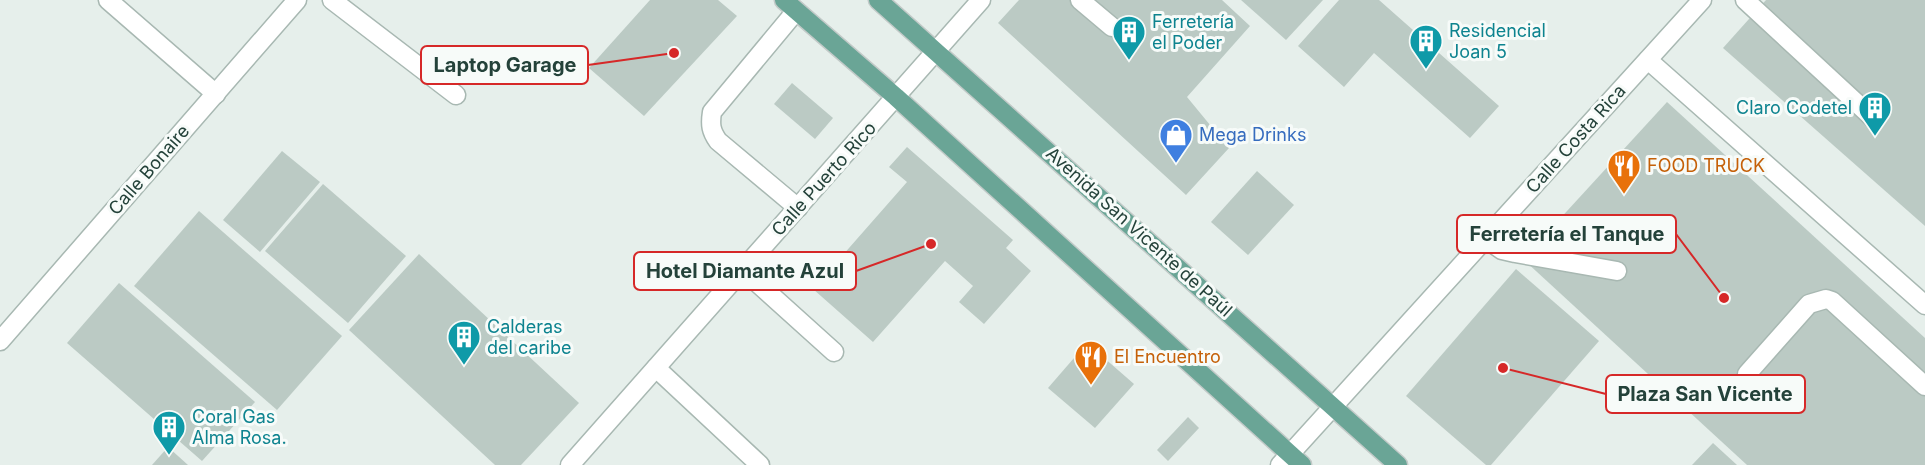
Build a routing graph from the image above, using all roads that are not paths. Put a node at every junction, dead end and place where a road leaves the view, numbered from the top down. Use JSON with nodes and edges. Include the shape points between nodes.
{"nodes":[{"id":1,"x":108,"y":0,"type":"edge"},
{"id":2,"x":297,"y":0,"type":"edge"},
{"id":3,"x":332,"y":0,"type":"edge"},
{"id":4,"x":878,"y":0,"type":"edge"},
{"id":5,"x":981,"y":0,"type":"edge"},
{"id":6,"x":1080,"y":0,"type":"edge"},
{"id":7,"x":1702,"y":0,"type":"edge"},
{"id":8,"x":1745,"y":0,"type":"edge"},
{"id":9,"x":790,"y":5,"type":"edge"},
{"id":10,"x":1113,"y":27,"type":"dead end"},
{"id":11,"x":936,"y":51,"type":"junction"},
{"id":12,"x":1648,"y":60,"type":"junction"},
{"id":13,"x":216,"y":94,"type":"junction"},
{"id":14,"x":456,"y":95,"type":"dead end"},
{"id":15,"x":896,"y":97,"type":"junction"},
{"id":16,"x":1875,"y":120,"type":"dead end"},
{"id":17,"x":798,"y":208,"type":"junction"},
{"id":18,"x":1486,"y":239,"type":"junction"},
{"id":19,"x":743,"y":270,"type":"junction"},
{"id":20,"x":1617,"y":271,"type":"dead end"},
{"id":21,"x":1925,"y":304,"type":"edge"},
{"id":22,"x":0,"y":341,"type":"edge"},
{"id":23,"x":834,"y":352,"type":"dead end"},
{"id":24,"x":656,"y":368,"type":"junction"},
{"id":25,"x":1747,"y":374,"type":"dead end"},
{"id":26,"x":1925,"y":386,"type":"edge"},
{"id":27,"x":1335,"y":406,"type":"junction"},
{"id":28,"x":1291,"y":461,"type":"edge"},
{"id":29,"x":580,"y":462,"type":"edge"},
{"id":30,"x":760,"y":465,"type":"edge"},
{"id":31,"x":1398,"y":465,"type":"edge"}],
"edges":[{"from":1,"to":13,"type":"street"},
{"from":2,"to":13,"type":"street","name":"Calle Bonaire"},
{"from":3,"to":14,"type":"street"},
{"from":4,"to":11,"type":"main road","name":"Avenida San Vicente de Paúl"},
{"from":5,"to":11,"type":"street","name":"Calle Puerto Rico"},
{"from":6,"to":10,"type":"street"},
{"from":7,"to":12,"type":"street","name":"Calle Costa Rica"},
{"from":8,"to":16,"type":"street"},
{"from":9,"to":15,"type":"main road"},
{"from":9,"to":17,"type":"street","via":[[712,112],[710,123],[718,141]]},
{"from":11,"to":15,"type":"street","name":"Calle Puerto Rico"},
{"from":11,"to":27,"type":"main road","name":"Avenida San Vicente de Paúl"},
{"from":12,"to":18,"type":"street","name":"Calle Costa Rica"},
{"from":12,"to":21,"type":"street"},
{"from":13,"to":22,"type":"street","name":"Calle Bonaire"},
{"from":15,"to":17,"type":"street","name":"Calle Puerto Rico"},
{"from":15,"to":28,"type":"main road"},
{"from":17,"to":19,"type":"street","name":"Calle Puerto Rico"},
{"from":18,"to":20,"type":"street","via":[[1502,250]]},
{"from":18,"to":27,"type":"street","name":"Calle Costa Rica"},
{"from":19,"to":23,"type":"street"},
{"from":19,"to":24,"type":"street","name":"Calle Puerto Rico"},
{"from":24,"to":29,"type":"street","name":"Calle Puerto Rico"},
{"from":24,"to":30,"type":"street"},
{"from":25,"to":26,"type":"street","via":[[1809,304],[1826,299]]},
{"from":27,"to":28,"type":"street","name":"Calle Costa Rica"},
{"from":27,"to":31,"type":"main road","name":"Avenida San Vicente de Paúl"}]}
